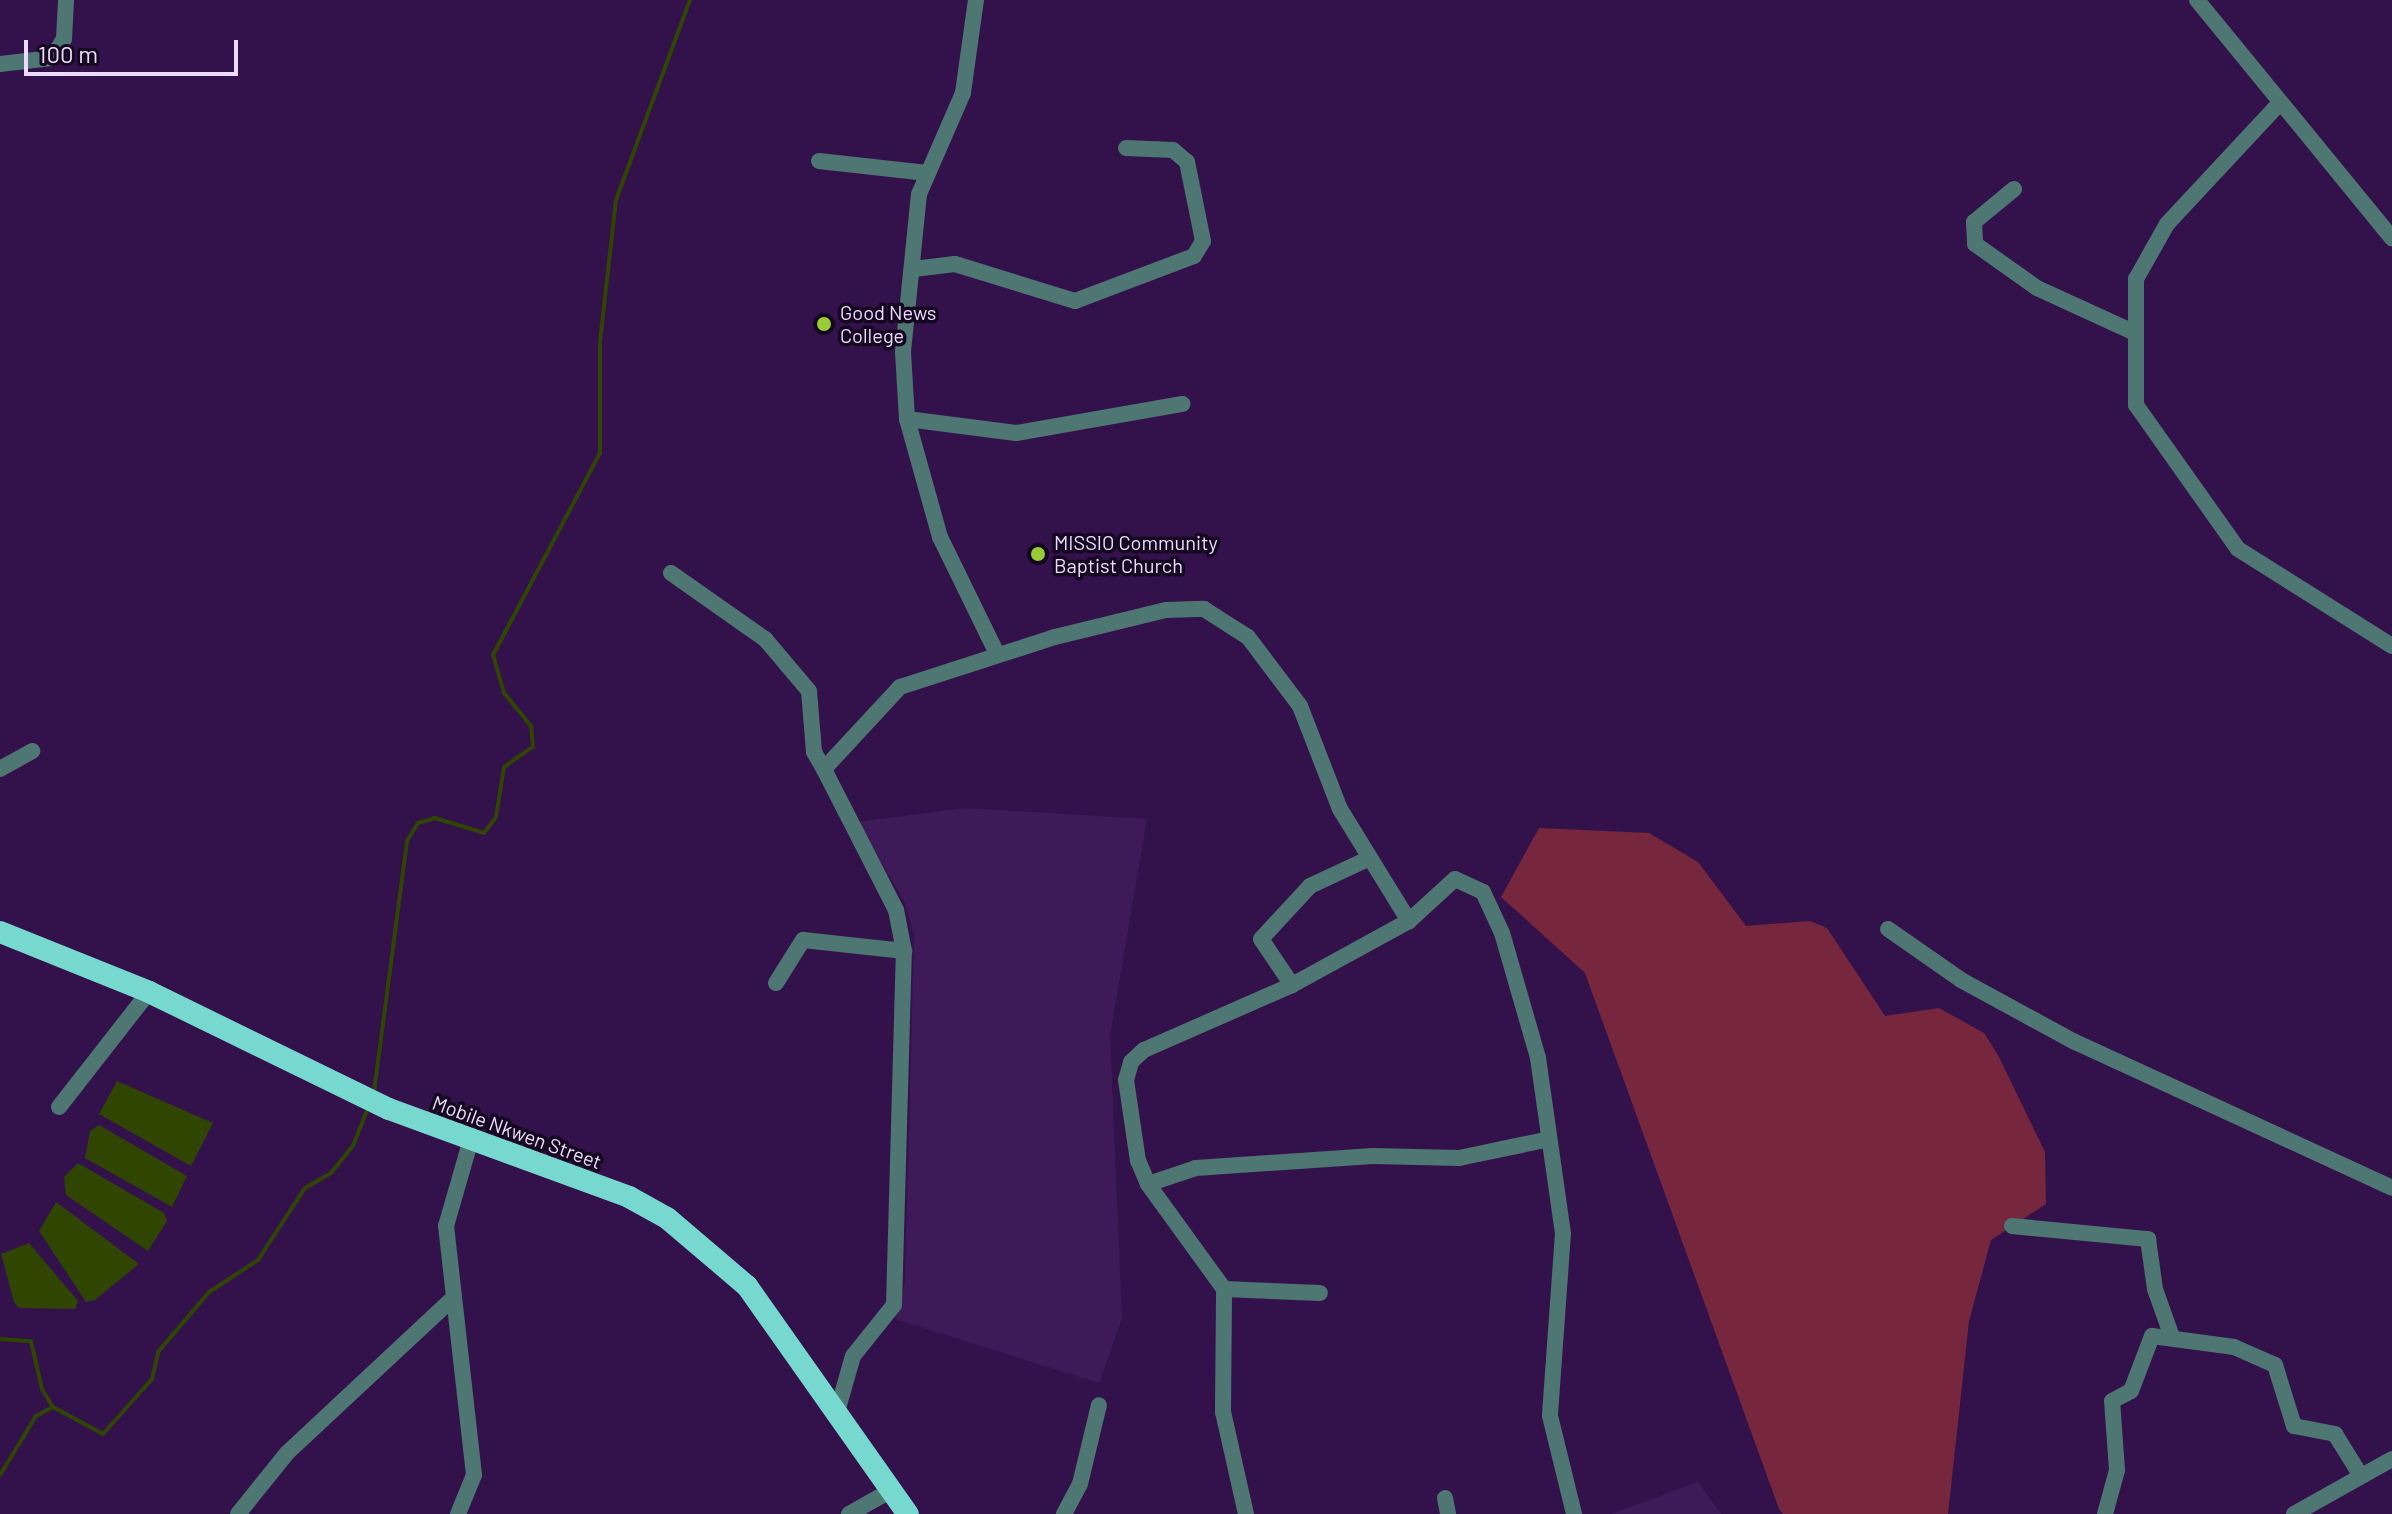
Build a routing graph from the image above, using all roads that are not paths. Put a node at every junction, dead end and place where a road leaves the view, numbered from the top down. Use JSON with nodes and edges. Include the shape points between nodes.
{"nodes":[{"id":1,"x":66,"y":0,"type":"edge"},
{"id":2,"x":976,"y":0,"type":"edge"},
{"id":3,"x":2197,"y":0,"type":"edge"},
{"id":4,"x":0,"y":64,"type":"edge"},
{"id":5,"x":2277,"y":106,"type":"junction"},
{"id":6,"x":1126,"y":148,"type":"dead end"},
{"id":7,"x":819,"y":161,"type":"dead end"},
{"id":8,"x":927,"y":173,"type":"junction"},
{"id":9,"x":2014,"y":189,"type":"dead end"},
{"id":10,"x":2392,"y":238,"type":"edge"},
{"id":11,"x":914,"y":269,"type":"junction"},
{"id":12,"x":2133,"y":332,"type":"junction"},
{"id":13,"x":1182,"y":404,"type":"dead end"},
{"id":14,"x":907,"y":419,"type":"junction"},
{"id":15,"x":671,"y":573,"type":"dead end"},
{"id":16,"x":2392,"y":646,"type":"edge"},
{"id":17,"x":997,"y":654,"type":"junction"},
{"id":18,"x":32,"y":751,"type":"dead end"},
{"id":19,"x":0,"y":769,"type":"edge"},
{"id":20,"x":824,"y":769,"type":"junction"},
{"id":21,"x":1370,"y":858,"type":"junction"},
{"id":22,"x":1409,"y":921,"type":"junction"},
{"id":23,"x":1888,"y":929,"type":"dead end"},
{"id":24,"x":0,"y":932,"type":"edge"},
{"id":25,"x":904,"y":951,"type":"junction"},
{"id":26,"x":776,"y":983,"type":"dead end"},
{"id":27,"x":1292,"y":985,"type":"junction"},
{"id":28,"x":149,"y":992,"type":"junction"},
{"id":29,"x":59,"y":1107,"type":"dead end"},
{"id":30,"x":1545,"y":1140,"type":"junction"},
{"id":31,"x":470,"y":1143,"type":"junction"},
{"id":32,"x":1148,"y":1184,"type":"junction"},
{"id":33,"x":2392,"y":1188,"type":"edge"},
{"id":34,"x":2012,"y":1226,"type":"dead end"},
{"id":35,"x":1224,"y":1289,"type":"junction"},
{"id":36,"x":1320,"y":1293,"type":"dead end"},
{"id":37,"x":450,"y":1301,"type":"junction"},
{"id":38,"x":2172,"y":1337,"type":"junction"},
{"id":39,"x":1099,"y":1405,"type":"dead end"},
{"id":40,"x":837,"y":1412,"type":"junction"},
{"id":41,"x":2392,"y":1459,"type":"edge"},
{"id":42,"x":2361,"y":1476,"type":"junction"},
{"id":43,"x":888,"y":1492,"type":"junction"},
{"id":44,"x":238,"y":1514,"type":"edge"},
{"id":45,"x":458,"y":1514,"type":"edge"},
{"id":46,"x":849,"y":1514,"type":"edge"},
{"id":47,"x":908,"y":1514,"type":"edge"},
{"id":48,"x":1064,"y":1514,"type":"edge"},
{"id":49,"x":1246,"y":1514,"type":"edge"},
{"id":50,"x":1574,"y":1514,"type":"edge"},
{"id":51,"x":2105,"y":1514,"type":"edge"},
{"id":52,"x":2294,"y":1514,"type":"edge"}],
"edges":[{"from":1,"to":4,"type":"street","via":[[64,39],[52,58]]},
{"from":2,"to":8,"type":"street","via":[[963,93]]},
{"from":3,"to":5,"type":"street"},
{"from":5,"to":10,"type":"street"},
{"from":5,"to":12,"type":"street","via":[[2167,224],[2136,279]]},
{"from":6,"to":11,"type":"street","via":[[1173,150],[1187,162],[1203,241],[1194,256],[1075,301],[955,264]]},
{"from":7,"to":8,"type":"street"},
{"from":8,"to":11,"type":"street","via":[[916,212]]},
{"from":9,"to":12,"type":"street","via":[[1974,222],[1975,244],[2037,288]]},
{"from":11,"to":14,"type":"street","via":[[903,352]]},
{"from":12,"to":16,"type":"street","via":[[2136,405],[2216,525],[2238,549]]},
{"from":13,"to":14,"type":"street","via":[[1016,433]]},
{"from":14,"to":17,"type":"street","via":[[948,559]]},
{"from":15,"to":20,"type":"street","via":[[765,639],[809,691],[814,752]]},
{"from":17,"to":20,"type":"street","via":[[900,687]]},
{"from":17,"to":21,"type":"street","via":[[1188,606],[1228,621],[1300,706],[1340,809]]},
{"from":18,"to":19,"type":"street"},
{"from":20,"to":25,"type":"street","via":[[896,910]]},
{"from":21,"to":22,"type":"street"},
{"from":21,"to":27,"type":"street","via":[[1310,886],[1261,939]]},
{"from":22,"to":27,"type":"street"},
{"from":22,"to":30,"type":"street","via":[[1455,879],[1483,892],[1502,933],[1538,1058]]},
{"from":23,"to":33,"type":"street","via":[[1961,980],[2073,1041]]},
{"from":24,"to":28,"type":"highway","name":"Mobile Nkwen Street"},
{"from":25,"to":26,"type":"street","via":[[803,940]]},
{"from":25,"to":40,"type":"street","via":[[894,1305],[853,1356]]},
{"from":27,"to":32,"type":"street","via":[[1144,1050],[1131,1062],[1128,1106]]},
{"from":28,"to":29,"type":"street"},
{"from":28,"to":31,"type":"highway","name":"Mobile Nkwen Street","via":[[352,1093]]},
{"from":30,"to":32,"type":"street","via":[[1459,1158],[1373,1156],[1196,1168]]},
{"from":30,"to":50,"type":"street","via":[[1563,1233],[1550,1416]]},
{"from":31,"to":37,"type":"street","via":[[446,1226]]},
{"from":31,"to":40,"type":"highway","name":"Mobile Nkwen Street","via":[[629,1197],[667,1218],[747,1286]]},
{"from":32,"to":35,"type":"street"},
{"from":34,"to":38,"type":"street","via":[[2148,1239],[2155,1289]]},
{"from":35,"to":36,"type":"street"},
{"from":35,"to":49,"type":"street","via":[[1223,1412]]},
{"from":37,"to":44,"type":"street","via":[[287,1453]]},
{"from":37,"to":45,"type":"street","via":[[474,1475]]},
{"from":38,"to":42,"type":"street","via":[[2234,1347],[2275,1365],[2294,1426],[2335,1434]]},
{"from":38,"to":51,"type":"street","via":[[2152,1336],[2131,1391],[2113,1397],[2117,1470]]},
{"from":39,"to":48,"type":"street","via":[[1080,1484]]},
{"from":40,"to":43,"type":"highway","name":"Mobile Nkwen Street"},
{"from":41,"to":42,"type":"street"},
{"from":42,"to":52,"type":"street"},
{"from":43,"to":46,"type":"street"},
{"from":43,"to":47,"type":"highway","name":"Mobile Nkwen Street"}]}
